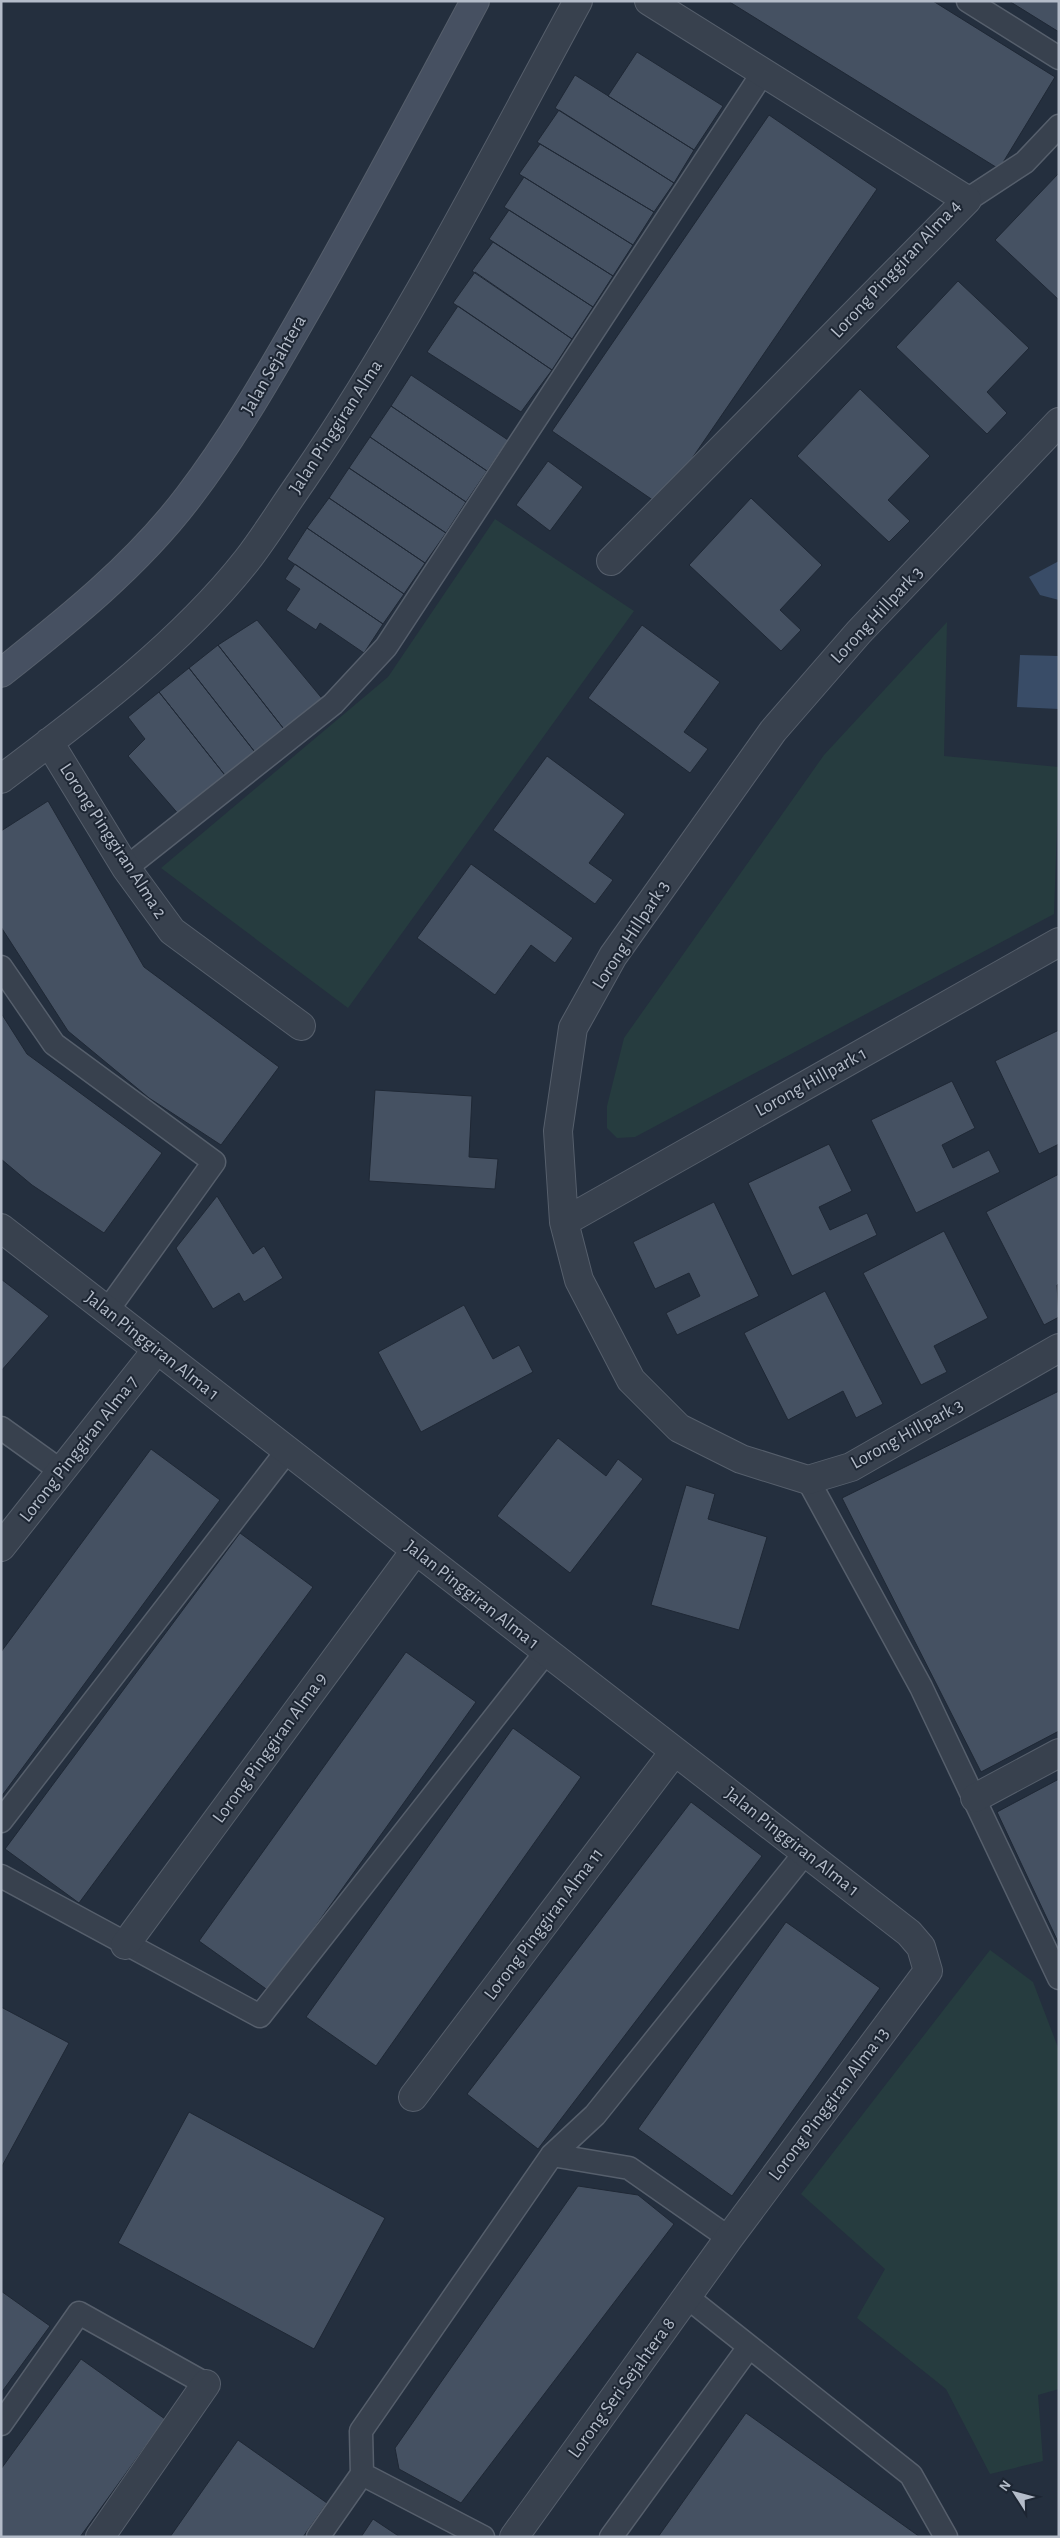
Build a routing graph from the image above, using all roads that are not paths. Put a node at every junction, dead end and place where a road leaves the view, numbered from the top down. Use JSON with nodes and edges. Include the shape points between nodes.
{"nodes":[{"id":1,"x":475,"y":1,"type":"edge"},
{"id":2,"x":578,"y":1,"type":"edge"},
{"id":3,"x":649,"y":1,"type":"edge"},
{"id":4,"x":968,"y":1,"type":"edge"},
{"id":5,"x":1059,"y":58,"type":"edge"},
{"id":6,"x":764,"y":71,"type":"junction"},
{"id":7,"x":1059,"y":126,"type":"edge"},
{"id":8,"x":967,"y":200,"type":"junction"},
{"id":9,"x":1059,"y":422,"type":"edge"},
{"id":10,"x":611,"y":561,"type":"dead end"},
{"id":11,"x":1,"y":674,"type":"edge"},
{"id":12,"x":49,"y":742,"type":"junction"},
{"id":13,"x":1,"y":778,"type":"edge"},
{"id":14,"x":126,"y":868,"type":"junction"},
{"id":15,"x":1059,"y":942,"type":"edge"},
{"id":16,"x":1,"y":967,"type":"edge"},
{"id":17,"x":300,"y":1026,"type":"dead end"},
{"id":18,"x":564,"y":1222,"type":"junction"},
{"id":19,"x":1,"y":1228,"type":"edge"},
{"id":20,"x":107,"y":1311,"type":"junction"},
{"id":21,"x":1059,"y":1348,"type":"edge"},
{"id":22,"x":156,"y":1351,"type":"junction"},
{"id":23,"x":1,"y":1428,"type":"edge"},
{"id":24,"x":287,"y":1451,"type":"junction"},
{"id":25,"x":61,"y":1471,"type":"junction"},
{"id":26,"x":808,"y":1480,"type":"junction"},
{"id":27,"x":1,"y":1547,"type":"edge"},
{"id":28,"x":415,"y":1551,"type":"junction"},
{"id":29,"x":546,"y":1652,"type":"junction"},
{"id":30,"x":674,"y":1752,"type":"junction"},
{"id":31,"x":1059,"y":1753,"type":"edge"},
{"id":32,"x":975,"y":1798,"type":"junction"},
{"id":33,"x":1,"y":1821,"type":"edge"},
{"id":34,"x":805,"y":1853,"type":"junction"},
{"id":35,"x":1,"y":1876,"type":"edge"},
{"id":36,"x":125,"y":1945,"type":"junction"},
{"id":37,"x":928,"y":1971,"type":"joint"},
{"id":38,"x":1059,"y":1978,"type":"edge"},
{"id":39,"x":413,"y":2097,"type":"dead end"},
{"id":40,"x":552,"y":2154,"type":"junction"},
{"id":41,"x":729,"y":2238,"type":"junction"},
{"id":42,"x":687,"y":2297,"type":"junction"},
{"id":43,"x":749,"y":2347,"type":"junction"},
{"id":44,"x":206,"y":2384,"type":"joint"},
{"id":45,"x":1,"y":2424,"type":"edge"},
{"id":46,"x":362,"y":2474,"type":"junction"},
{"id":47,"x":100,"y":2537,"type":"edge"},
{"id":48,"x":318,"y":2537,"type":"edge"},
{"id":49,"x":482,"y":2537,"type":"edge"},
{"id":50,"x":514,"y":2537,"type":"edge"},
{"id":51,"x":611,"y":2537,"type":"edge"},
{"id":52,"x":946,"y":2537,"type":"edge"}],
"edges":[{"from":1,"to":11,"type":"main road","name":"Jalan Sejahtera","via":[[359,218],[250,407],[188,497],[120,573]]},
{"from":2,"to":12,"type":"street","name":"Jalan Pinggiran Alma","via":[[414,304],[345,417],[247,560],[177,637]]},
{"from":3,"to":6,"type":"street","name":"Lorong Pinggiran Alma 4"},
{"from":4,"to":5,"type":"lane"},
{"from":6,"to":8,"type":"street","name":"Lorong Pinggiran Alma 4"},
{"from":6,"to":14,"type":"lane","via":[[386,647],[333,704]]},
{"from":7,"to":8,"type":"lane","via":[[1025,162]]},
{"from":8,"to":10,"type":"street","name":"Lorong Pinggiran Alma 4"},
{"from":9,"to":18,"type":"street","name":"Lorong Hillpark 3","via":[[860,632],[773,731],[613,956],[573,1028],[558,1131]]},
{"from":12,"to":13,"type":"street","name":"Jalan Pinggiran Alma"},
{"from":12,"to":14,"type":"street","name":"Lorong Pinggiran Alma 2"},
{"from":14,"to":17,"type":"street","name":"Lorong Pinggiran Alma 2","via":[[172,931]]},
{"from":15,"to":18,"type":"street","name":"Lorong Hillpark 1"},
{"from":16,"to":20,"type":"lane","via":[[54,1044],[214,1162]]},
{"from":18,"to":26,"type":"street","name":"Lorong Hillpark 3","via":[[579,1280],[631,1380],[679,1428],[741,1459]]},
{"from":19,"to":20,"type":"street","name":"Jalan Pinggiran Alma 1"},
{"from":20,"to":22,"type":"street","name":"Jalan Pinggiran Alma 1"},
{"from":21,"to":26,"type":"street","name":"Lorong Hillpark 3","via":[[851,1467]]},
{"from":22,"to":24,"type":"street","name":"Jalan Pinggiran Alma 1"},
{"from":22,"to":25,"type":"street","name":"Lorong Pinggiran Alma 7"},
{"from":23,"to":25,"type":"lane"},
{"from":24,"to":28,"type":"street","name":"Jalan Pinggiran Alma 1"},
{"from":24,"to":33,"type":"lane"},
{"from":25,"to":27,"type":"street","name":"Lorong Pinggiran Alma 7"},
{"from":26,"to":32,"type":"lane","via":[[921,1687]]},
{"from":28,"to":29,"type":"street","name":"Jalan Pinggiran Alma 1"},
{"from":28,"to":36,"type":"street","name":"Lorong Pinggiran Alma 9"},
{"from":29,"to":30,"type":"street","name":"Jalan Pinggiran Alma 1"},
{"from":29,"to":36,"type":"lane","via":[[260,2016]]},
{"from":30,"to":34,"type":"street","name":"Jalan Pinggiran Alma 1"},
{"from":30,"to":39,"type":"street","name":"Lorong Pinggiran Alma 11"},
{"from":31,"to":32,"type":"street"},
{"from":32,"to":38,"type":"lane"},
{"from":34,"to":37,"type":"street","name":"Jalan Pinggiran Alma 1","via":[[909,1933],[921,1947]]},
{"from":34,"to":40,"type":"lane","via":[[595,2115]]},
{"from":35,"to":36,"type":"lane"},
{"from":37,"to":41,"type":"street","name":"Lorong Pinggiran Alma 13"},
{"from":40,"to":41,"type":"lane","via":[[630,2168]]},
{"from":40,"to":46,"type":"lane","via":[[361,2431]]},
{"from":41,"to":42,"type":"street","name":"Lorong Seri Sejahtera 8"},
{"from":42,"to":43,"type":"lane"},
{"from":42,"to":50,"type":"street","name":"Lorong Seri Sejahtera 8"},
{"from":43,"to":51,"type":"lane"},
{"from":43,"to":52,"type":"lane","via":[[911,2475]]},
{"from":44,"to":45,"type":"lane","via":[[79,2313]]},
{"from":44,"to":47,"type":"street"},
{"from":46,"to":48,"type":"lane"},
{"from":46,"to":49,"type":"lane"}]}
